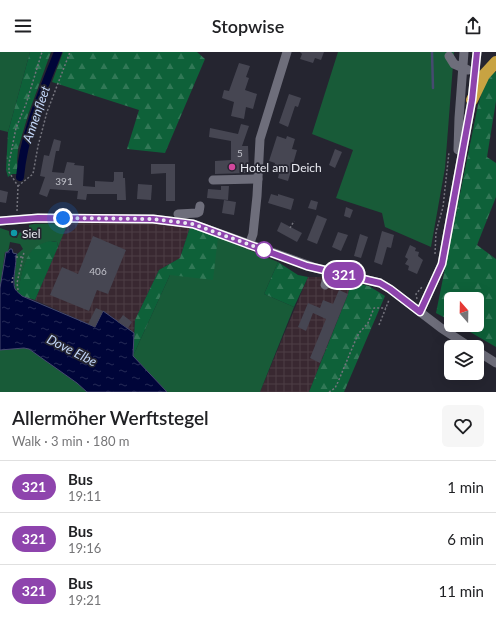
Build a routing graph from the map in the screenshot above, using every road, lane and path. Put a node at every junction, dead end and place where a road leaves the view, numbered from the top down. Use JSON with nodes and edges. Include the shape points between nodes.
{"nodes":[{"id":1,"x":42,"y":52,"type":"edge"},
{"id":2,"x":70,"y":52,"type":"edge"},
{"id":3,"x":287,"y":52,"type":"edge"},
{"id":4,"x":464,"y":52,"type":"edge"},
{"id":5,"x":477,"y":52,"type":"edge"},
{"id":6,"x":449,"y":56,"type":"dead end"},
{"id":7,"x":496,"y":62,"type":"edge"},
{"id":8,"x":463,"y":68,"type":"junction"},
{"id":9,"x":483,"y":74,"type":"junction"},
{"id":10,"x":472,"y":100,"type":"joint"},
{"id":11,"x":450,"y":146,"type":"dead end"},
{"id":12,"x":458,"y":177,"type":"junction"},
{"id":13,"x":258,"y":179,"type":"junction"},
{"id":14,"x":213,"y":180,"type":"dead end"},
{"id":15,"x":18,"y":186,"type":"junction"},
{"id":16,"x":200,"y":206,"type":"dead end"},
{"id":17,"x":178,"y":214,"type":"dead end"},
{"id":18,"x":16,"y":219,"type":"junction"},
{"id":19,"x":0,"y":221,"type":"edge"},
{"id":20,"x":294,"y":221,"type":"dead end"},
{"id":21,"x":290,"y":228,"type":"dead end"},
{"id":22,"x":249,"y":245,"type":"junction"},
{"id":23,"x":24,"y":252,"type":"dead end"},
{"id":24,"x":16,"y":257,"type":"dead end"},
{"id":25,"x":22,"y":257,"type":"junction"},
{"id":26,"x":434,"y":258,"type":"dead end"},
{"id":27,"x":329,"y":272,"type":"junction"},
{"id":28,"x":19,"y":276,"type":"junction"},
{"id":29,"x":17,"y":283,"type":"junction"},
{"id":30,"x":325,"y":285,"type":"dead end"},
{"id":31,"x":423,"y":285,"type":"dead end"},
{"id":32,"x":18,"y":290,"type":"dead end"},
{"id":33,"x":389,"y":300,"type":"dead end"},
{"id":34,"x":386,"y":308,"type":"junction"},
{"id":35,"x":420,"y":312,"type":"junction"},
{"id":36,"x":379,"y":325,"type":"dead end"},
{"id":37,"x":459,"y":340,"type":"edge"},
{"id":38,"x":484,"y":355,"type":"edge"},
{"id":39,"x":496,"y":363,"type":"edge"},
{"id":40,"x":329,"y":392,"type":"edge"}],
"edges":[{"from":1,"to":15,"type":"path","via":[[16,128],[9,163],[9,172]]},
{"from":2,"to":15,"type":"path","via":[[47,112],[33,174]]},
{"from":3,"to":13,"type":"street","via":[[260,140]]},
{"from":4,"to":8,"type":"street"},
{"from":5,"to":9,"type":"street"},
{"from":6,"to":8,"type":"street","via":[[454,64]]},
{"from":7,"to":9,"type":"highway"},
{"from":8,"to":9,"type":"street"},
{"from":8,"to":12,"type":"street"},
{"from":9,"to":10,"type":"highway"},
{"from":10,"to":12,"type":"street"},
{"from":11,"to":26,"type":"path"},
{"from":12,"to":35,"type":"street","via":[[442,264]]},
{"from":13,"to":14,"type":"street"},
{"from":13,"to":22,"type":"street","via":[[253,234]]},
{"from":15,"to":18,"type":"path"},
{"from":16,"to":17,"type":"street","via":[[197,213]]},
{"from":18,"to":19,"type":"street"},
{"from":18,"to":22,"type":"street","via":[[153,219],[193,224]]},
{"from":20,"to":21,"type":"path"},
{"from":22,"to":27,"type":"street"},
{"from":23,"to":25,"type":"path"},
{"from":24,"to":25,"type":"path"},
{"from":25,"to":28,"type":"path"},
{"from":27,"to":30,"type":"street"},
{"from":27,"to":35,"type":"street","via":[[380,283]]},
{"from":28,"to":29,"type":"path"},
{"from":28,"to":29,"type":"path","via":[[13,275],[12,283]]},
{"from":29,"to":32,"type":"path"},
{"from":31,"to":35,"type":"path","via":[[416,294]]},
{"from":33,"to":34,"type":"path"},
{"from":34,"to":36,"type":"path"},
{"from":34,"to":40,"type":"path","via":[[374,308],[368,323],[356,339],[337,385]]},
{"from":35,"to":37,"type":"street"},
{"from":38,"to":39,"type":"street"}]}
